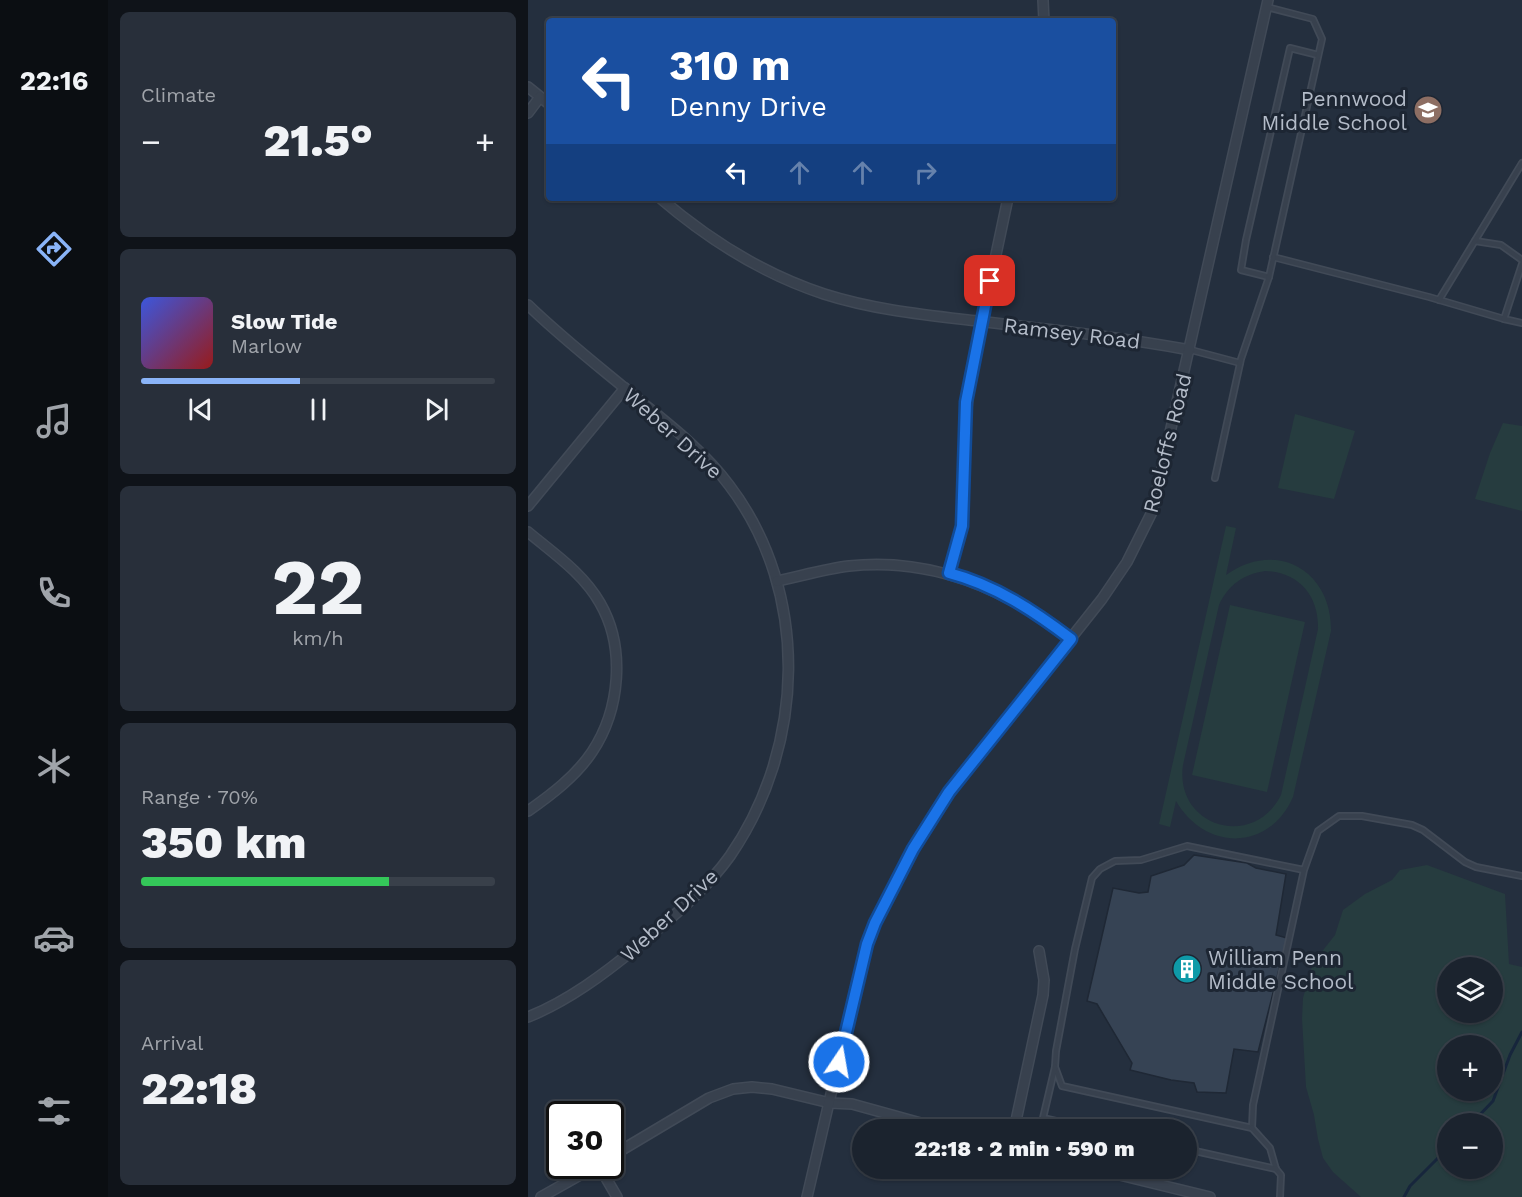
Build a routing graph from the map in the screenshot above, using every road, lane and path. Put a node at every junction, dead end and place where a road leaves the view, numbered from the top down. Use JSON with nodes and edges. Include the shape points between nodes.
{"nodes":[{"id":1,"x":1043,"y":0,"type":"edge"},
{"id":2,"x":1267,"y":4,"type":"edge"},
{"id":3,"x":1044,"y":18,"type":"edge"},
{"id":4,"x":1318,"y":55,"type":"junction"},
{"id":5,"x":528,"y":87,"type":"edge"},
{"id":6,"x":540,"y":97,"type":"junction"},
{"id":7,"x":546,"y":102,"type":"edge"},
{"id":8,"x":528,"y":113,"type":"edge"},
{"id":9,"x":1522,"y":163,"type":"edge"},
{"id":10,"x":664,"y":201,"type":"edge"},
{"id":11,"x":1007,"y":201,"type":"edge"},
{"id":12,"x":1475,"y":241,"type":"junction"},
{"id":13,"x":1273,"y":257,"type":"junction"},
{"id":14,"x":1522,"y":262,"type":"edge"},
{"id":15,"x":1269,"y":277,"type":"junction"},
{"id":16,"x":1439,"y":300,"type":"junction"},
{"id":17,"x":528,"y":305,"type":"edge"},
{"id":18,"x":1504,"y":319,"type":"junction"},
{"id":19,"x":982,"y":321,"type":"junction"},
{"id":20,"x":1522,"y":323,"type":"edge"},
{"id":21,"x":1190,"y":350,"type":"junction"},
{"id":22,"x":1240,"y":363,"type":"junction"},
{"id":23,"x":626,"y":388,"type":"junction"},
{"id":24,"x":1215,"y":478,"type":"dead end"},
{"id":25,"x":528,"y":506,"type":"edge"},
{"id":26,"x":528,"y":532,"type":"edge"},
{"id":27,"x":949,"y":573,"type":"junction"},
{"id":28,"x":777,"y":581,"type":"junction"},
{"id":29,"x":1071,"y":639,"type":"junction"},
{"id":30,"x":528,"y":811,"type":"edge"},
{"id":31,"x":1304,"y":870,"type":"junction"},
{"id":32,"x":1522,"y":876,"type":"edge"},
{"id":33,"x":1039,"y":951,"type":"dead end"},
{"id":34,"x":528,"y":1017,"type":"edge"},
{"id":35,"x":1055,"y":1067,"type":"junction"},
{"id":36,"x":830,"y":1103,"type":"junction"},
{"id":37,"x":906,"y":1119,"type":"edge"},
{"id":38,"x":1016,"y":1119,"type":"edge"},
{"id":39,"x":1046,"y":1119,"type":"edge"},
{"id":40,"x":1252,"y":1128,"type":"junction"},
{"id":41,"x":624,"y":1149,"type":"edge"},
{"id":42,"x":1197,"y":1151,"type":"edge"},
{"id":43,"x":1276,"y":1169,"type":"junction"},
{"id":44,"x":574,"y":1179,"type":"edge"},
{"id":45,"x":606,"y":1179,"type":"edge"},
{"id":46,"x":1133,"y":1179,"type":"edge"},
{"id":47,"x":1160,"y":1186,"type":"junction"},
{"id":48,"x":541,"y":1197,"type":"edge"},
{"id":49,"x":617,"y":1197,"type":"edge"},
{"id":50,"x":807,"y":1197,"type":"edge"},
{"id":51,"x":1158,"y":1197,"type":"edge"},
{"id":52,"x":1210,"y":1197,"type":"edge"},
{"id":53,"x":1280,"y":1197,"type":"edge"}],
"edges":[{"from":1,"to":3,"type":"street"},
{"from":2,"to":4,"type":"lane","via":[[1313,20],[1322,39]]},
{"from":2,"to":21,"type":"street","name":"Roeloffs Road"},
{"from":4,"to":13,"type":"lane"},
{"from":4,"to":15,"type":"lane","via":[[1290,48],[1246,240],[1241,270]]},
{"from":5,"to":6,"type":"street"},
{"from":6,"to":7,"type":"street"},
{"from":6,"to":8,"type":"street"},
{"from":9,"to":12,"type":"lane"},
{"from":10,"to":19,"type":"street","name":"Ramsey Road","via":[[730,251],[802,285],[851,302]]},
{"from":11,"to":19,"type":"street"},
{"from":12,"to":14,"type":"lane","via":[[1501,245]]},
{"from":12,"to":16,"type":"lane"},
{"from":13,"to":15,"type":"lane"},
{"from":13,"to":16,"type":"lane"},
{"from":14,"to":18,"type":"lane"},
{"from":15,"to":22,"type":"lane"},
{"from":16,"to":18,"type":"lane"},
{"from":17,"to":23,"type":"street","name":"Weber Drive"},
{"from":18,"to":20,"type":"lane"},
{"from":19,"to":21,"type":"street","name":"Ramsey Road"},
{"from":19,"to":27,"type":"street","via":[[966,402],[962,526]]},
{"from":21,"to":22,"type":"lane"},
{"from":21,"to":29,"type":"street","name":"Roeloffs Road","via":[[1152,513],[1115,581]]},
{"from":22,"to":24,"type":"lane"},
{"from":23,"to":25,"type":"street"},
{"from":23,"to":28,"type":"street","name":"Weber Drive","via":[[687,440],[730,485],[757,530]]},
{"from":26,"to":30,"type":"street","via":[[574,570],[600,603],[613,638],[616,674],[610,713],[592,753],[576,772]]},
{"from":27,"to":28,"type":"street","via":[[870,565]]},
{"from":27,"to":29,"type":"street","via":[[1017,601]]},
{"from":28,"to":34,"type":"street","name":"Weber Drive","via":[[788,638],[783,733],[770,779],[743,834],[699,893],[656,932],[566,999]]},
{"from":29,"to":36,"type":"street","name":"Roeloffs Road","via":[[949,792],[913,849],[867,944]]},
{"from":31,"to":32,"type":"lane","via":[[1318,831],[1339,816],[1362,816],[1412,825],[1465,862]]},
{"from":31,"to":35,"type":"lane","via":[[1187,846],[1141,860],[1115,861],[1101,869],[1092,878],[1075,949]]},
{"from":31,"to":40,"type":"lane","via":[[1253,1105]]},
{"from":33,"to":38,"type":"street","via":[[1043,995]]},
{"from":35,"to":39,"type":"lane","via":[[1043,1118]]},
{"from":35,"to":40,"type":"lane","via":[[1062,1086]]},
{"from":36,"to":37,"type":"street","via":[[852,1104]]},
{"from":36,"to":41,"type":"street","via":[[765,1088],[733,1089],[709,1098]]},
{"from":36,"to":50,"type":"street","name":"Roeloffs Road"},
{"from":40,"to":43,"type":"lane","via":[[1270,1148]]},
{"from":42,"to":43,"type":"lane"},
{"from":43,"to":53,"type":"lane","via":[[1281,1175]]},
{"from":44,"to":48,"type":"street"},
{"from":45,"to":49,"type":"street"},
{"from":46,"to":47,"type":"street"},
{"from":47,"to":51,"type":"street"},
{"from":47,"to":52,"type":"street"}]}
